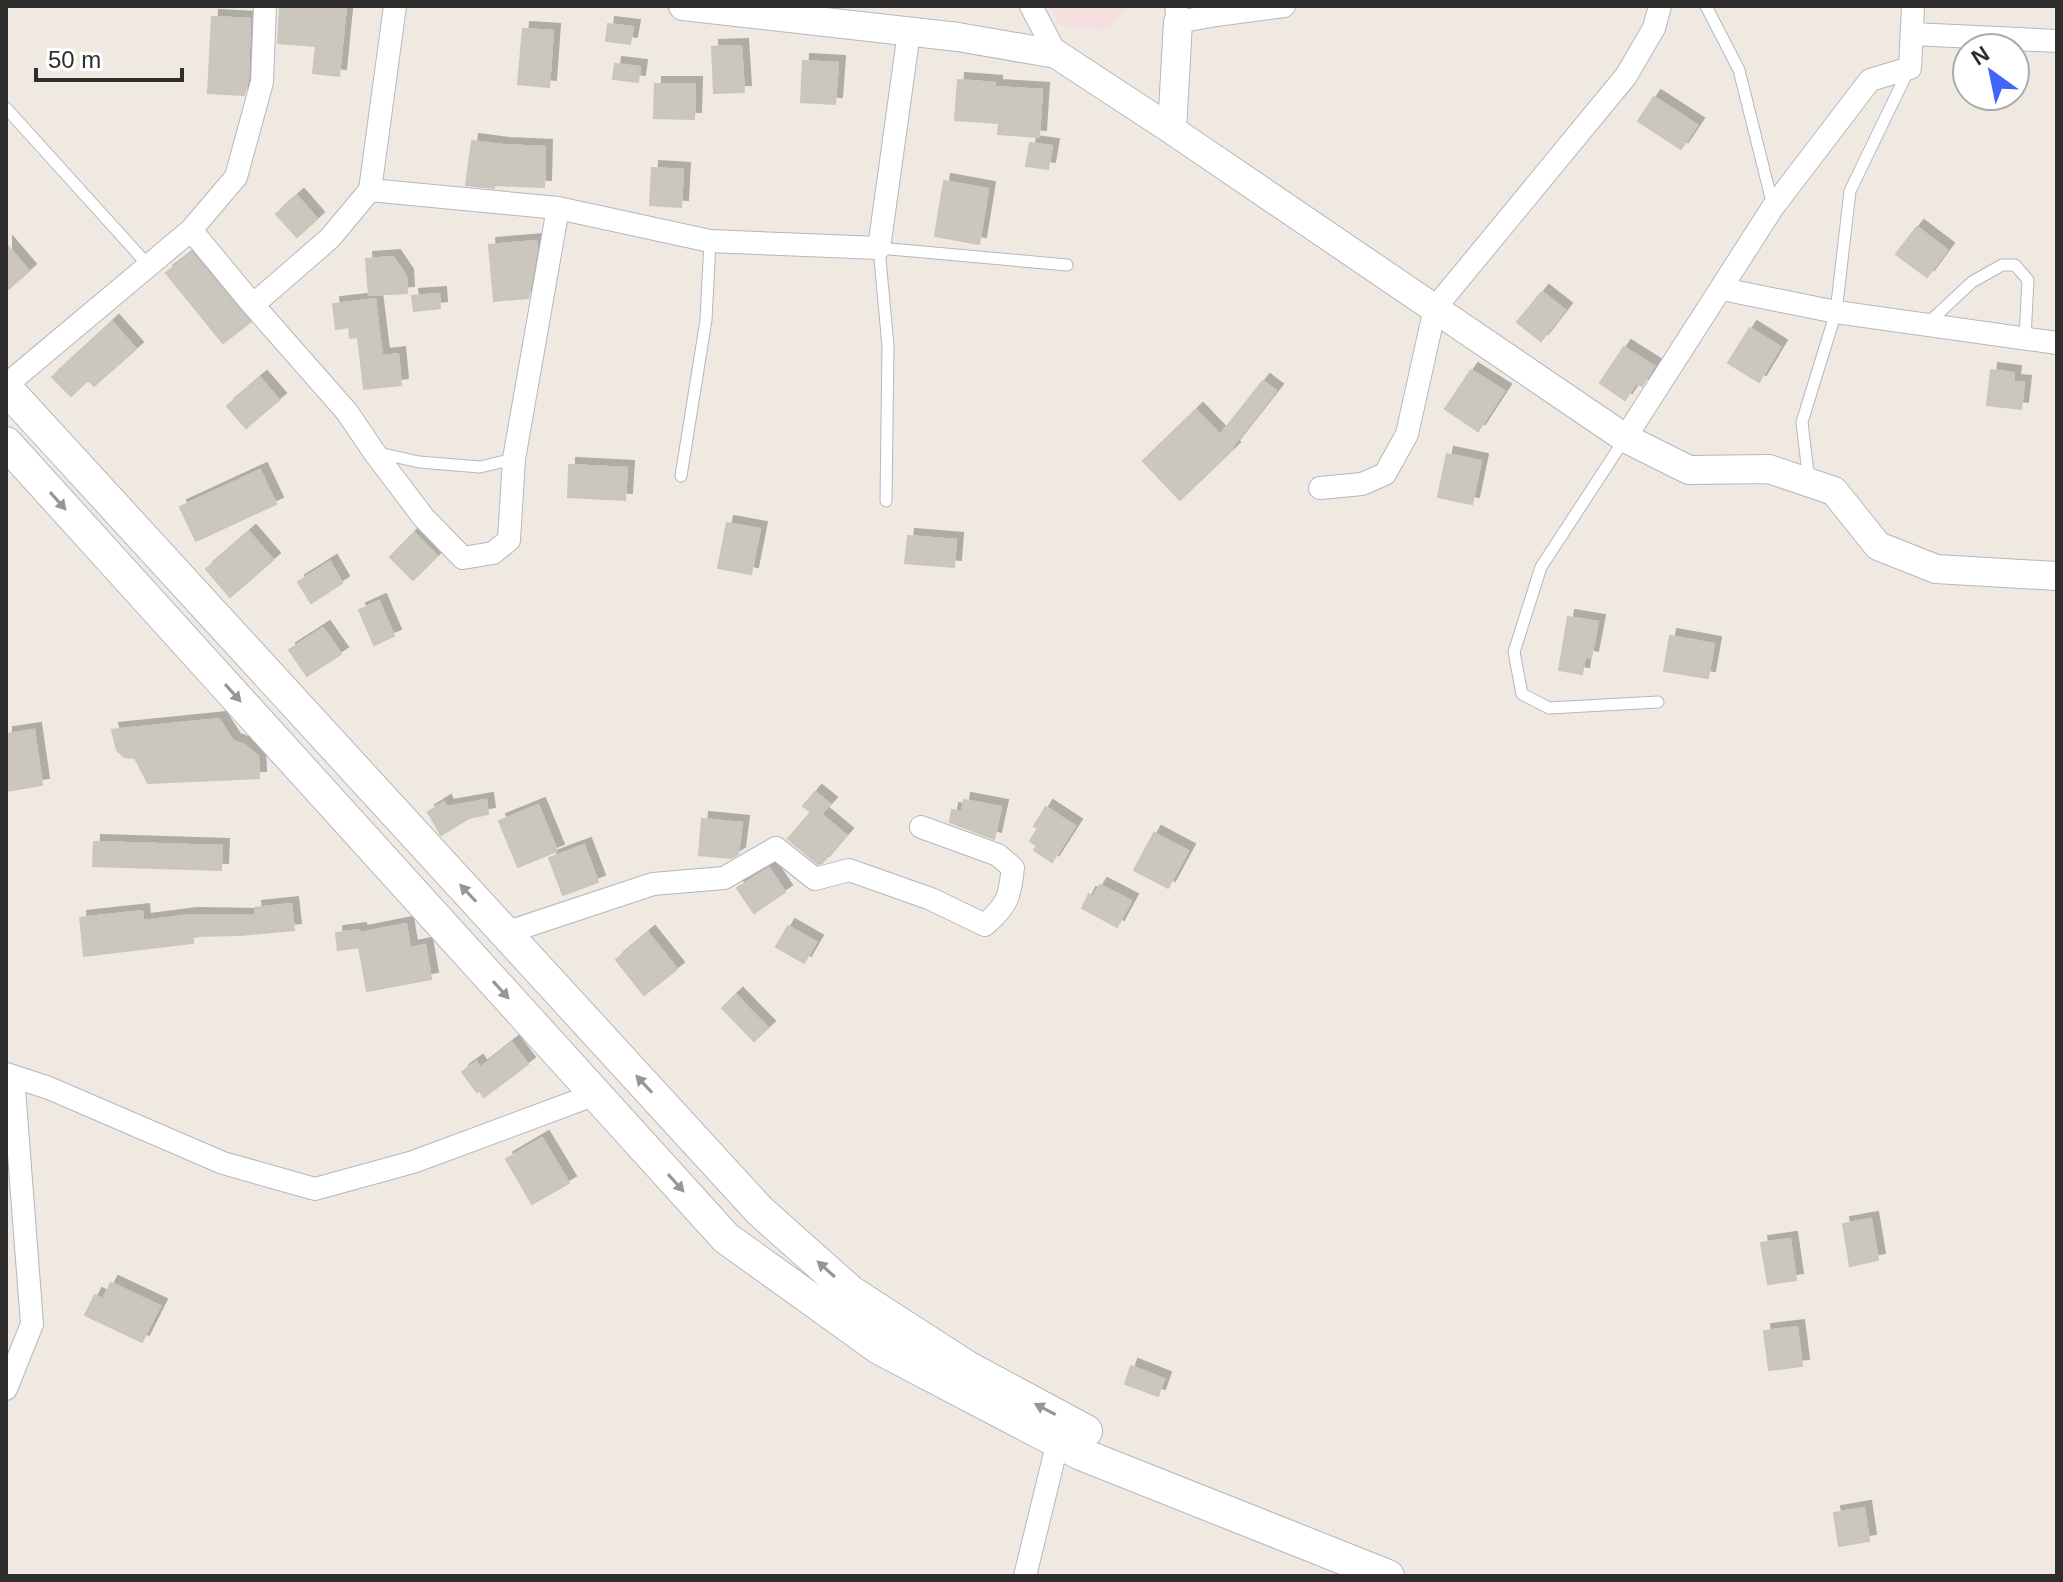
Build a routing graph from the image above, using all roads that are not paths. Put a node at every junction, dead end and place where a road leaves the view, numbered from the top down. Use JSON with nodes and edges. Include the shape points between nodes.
{"nodes":[{"id":1,"x":265,"y":6,"type":"edge"},
{"id":2,"x":395,"y":6,"type":"edge"},
{"id":3,"x":683,"y":6,"type":"edge"},
{"id":4,"x":1031,"y":6,"type":"edge"},
{"id":5,"x":1284,"y":6,"type":"edge"},
{"id":6,"x":1660,"y":6,"type":"edge"},
{"id":7,"x":1706,"y":6,"type":"edge"},
{"id":8,"x":1913,"y":6,"type":"edge"},
{"id":9,"x":826,"y":14,"type":"edge"},
{"id":10,"x":1177,"y":14,"type":"edge"},
{"id":11,"x":909,"y":32,"type":"junction"},
{"id":12,"x":1913,"y":34,"type":"junction"},
{"id":13,"x":2057,"y":41,"type":"edge"},
{"id":14,"x":1056,"y":54,"type":"junction"},
{"id":15,"x":1910,"y":68,"type":"junction"},
{"id":16,"x":6,"y":108,"type":"edge"},
{"id":17,"x":1172,"y":130,"type":"junction"},
{"id":18,"x":370,"y":190,"type":"junction"},
{"id":19,"x":1773,"y":207,"type":"junction"},
{"id":20,"x":558,"y":208,"type":"junction"},
{"id":21,"x":191,"y":230,"type":"junction"},
{"id":22,"x":710,"y":241,"type":"junction"},
{"id":23,"x":879,"y":248,"type":"junction"},
{"id":24,"x":148,"y":265,"type":"junction"},
{"id":25,"x":1067,"y":265,"type":"dead end"},
{"id":26,"x":1722,"y":289,"type":"junction"},
{"id":27,"x":253,"y":305,"type":"junction"},
{"id":28,"x":1435,"y":308,"type":"junction"},
{"id":29,"x":1836,"y":312,"type":"junction"},
{"id":30,"x":1927,"y":325,"type":"junction"},
{"id":31,"x":2025,"y":338,"type":"junction"},
{"id":32,"x":2057,"y":343,"type":"edge"},
{"id":33,"x":6,"y":387,"type":"edge"},
{"id":34,"x":1625,"y":438,"type":"junction"},
{"id":35,"x":6,"y":443,"type":"edge"},
{"id":36,"x":374,"y":452,"type":"junction"},
{"id":37,"x":514,"y":459,"type":"junction"},
{"id":38,"x":681,"y":476,"type":"dead end"},
{"id":39,"x":1809,"y":483,"type":"junction"},
{"id":40,"x":1320,"y":488,"type":"dead end"},
{"id":41,"x":886,"y":501,"type":"dead end"},
{"id":42,"x":2057,"y":576,"type":"edge"},
{"id":43,"x":1658,"y":702,"type":"dead end"},
{"id":44,"x":921,"y":827,"type":"dead end"},
{"id":45,"x":505,"y":933,"type":"junction"},
{"id":46,"x":9,"y":1075,"type":"edge"},
{"id":47,"x":596,"y":1094,"type":"junction"},
{"id":48,"x":6,"y":1389,"type":"edge"},
{"id":49,"x":1058,"y":1441,"type":"junction"},
{"id":50,"x":1261,"y":1525,"type":"junction"},
{"id":51,"x":1025,"y":1576,"type":"edge"},
{"id":52,"x":1388,"y":1576,"type":"edge"}],
"edges":[{"from":1,"to":21,"type":"street","via":[[262,82],[236,177]]},
{"from":2,"to":18,"type":"street"},
{"from":3,"to":9,"type":"street"},
{"from":4,"to":14,"type":"street"},
{"from":5,"to":10,"type":"street"},
{"from":6,"to":28,"type":"street","via":[[1654,28],[1626,76]]},
{"from":7,"to":19,"type":"lane","via":[[1739,70]]},
{"from":8,"to":12,"type":"street"},
{"from":9,"to":11,"type":"street"},
{"from":10,"to":17,"type":"street"},
{"from":11,"to":14,"type":"street"},
{"from":11,"to":23,"type":"street"},
{"from":12,"to":13,"type":"street"},
{"from":12,"to":15,"type":"street"},
{"from":14,"to":17,"type":"street"},
{"from":15,"to":19,"type":"street","via":[[1870,80]]},
{"from":15,"to":29,"type":"lane","via":[[1850,191]]},
{"from":16,"to":24,"type":"lane"},
{"from":17,"to":28,"type":"street"},
{"from":18,"to":20,"type":"street"},
{"from":18,"to":27,"type":"street","via":[[330,238]]},
{"from":19,"to":26,"type":"street"},
{"from":20,"to":22,"type":"street"},
{"from":20,"to":37,"type":"street"},
{"from":21,"to":24,"type":"street"},
{"from":21,"to":27,"type":"street"},
{"from":22,"to":23,"type":"street"},
{"from":22,"to":38,"type":"lane","via":[[706,320]]},
{"from":23,"to":25,"type":"lane"},
{"from":23,"to":41,"type":"lane","via":[[888,346]]},
{"from":24,"to":33,"type":"street"},
{"from":26,"to":29,"type":"street"},
{"from":26,"to":34,"type":"street"},
{"from":27,"to":36,"type":"street","via":[[347,412]]},
{"from":28,"to":34,"type":"street"},
{"from":28,"to":40,"type":"street","via":[[1407,434],[1385,474],[1362,484]]},
{"from":29,"to":30,"type":"street"},
{"from":29,"to":39,"type":"lane","via":[[1802,422]]},
{"from":30,"to":31,"type":"street"},
{"from":30,"to":31,"type":"lane","via":[[1972,282],[2002,265],[2015,265],[2028,280]]},
{"from":31,"to":32,"type":"street"},
{"from":45,"to":33,"type":"main road","one_way":true},
{"from":34,"to":39,"type":"street","via":[[1689,470],[1769,469]]},
{"from":34,"to":43,"type":"lane","via":[[1541,567],[1514,652],[1522,694],[1549,708]]},
{"from":35,"to":47,"type":"main road","one_way":true},
{"from":36,"to":37,"type":"lane","via":[[480,467]]},
{"from":36,"to":37,"type":"street","via":[[424,518],[463,558],[493,553],[509,540]]},
{"from":39,"to":42,"type":"street","via":[[1834,491],[1878,546],[1936,569]]},
{"from":44,"to":45,"type":"street","via":[[998,855],[1013,868],[1009,897],[985,925],[849,870],[815,879],[776,848],[724,878],[653,884]]},
{"from":50,"to":45,"type":"main road","one_way":true,"via":[[967,1367],[851,1292],[760,1211]]},
{"from":46,"to":47,"type":"street","via":[[223,1163],[315,1189],[413,1162]]},
{"from":46,"to":48,"type":"street","via":[[32,1324]]},
{"from":47,"to":49,"type":"main road","one_way":true,"via":[[726,1238],[879,1348]]},
{"from":49,"to":50,"type":"main road"},
{"from":49,"to":51,"type":"street"},
{"from":50,"to":52,"type":"main road"}]}
